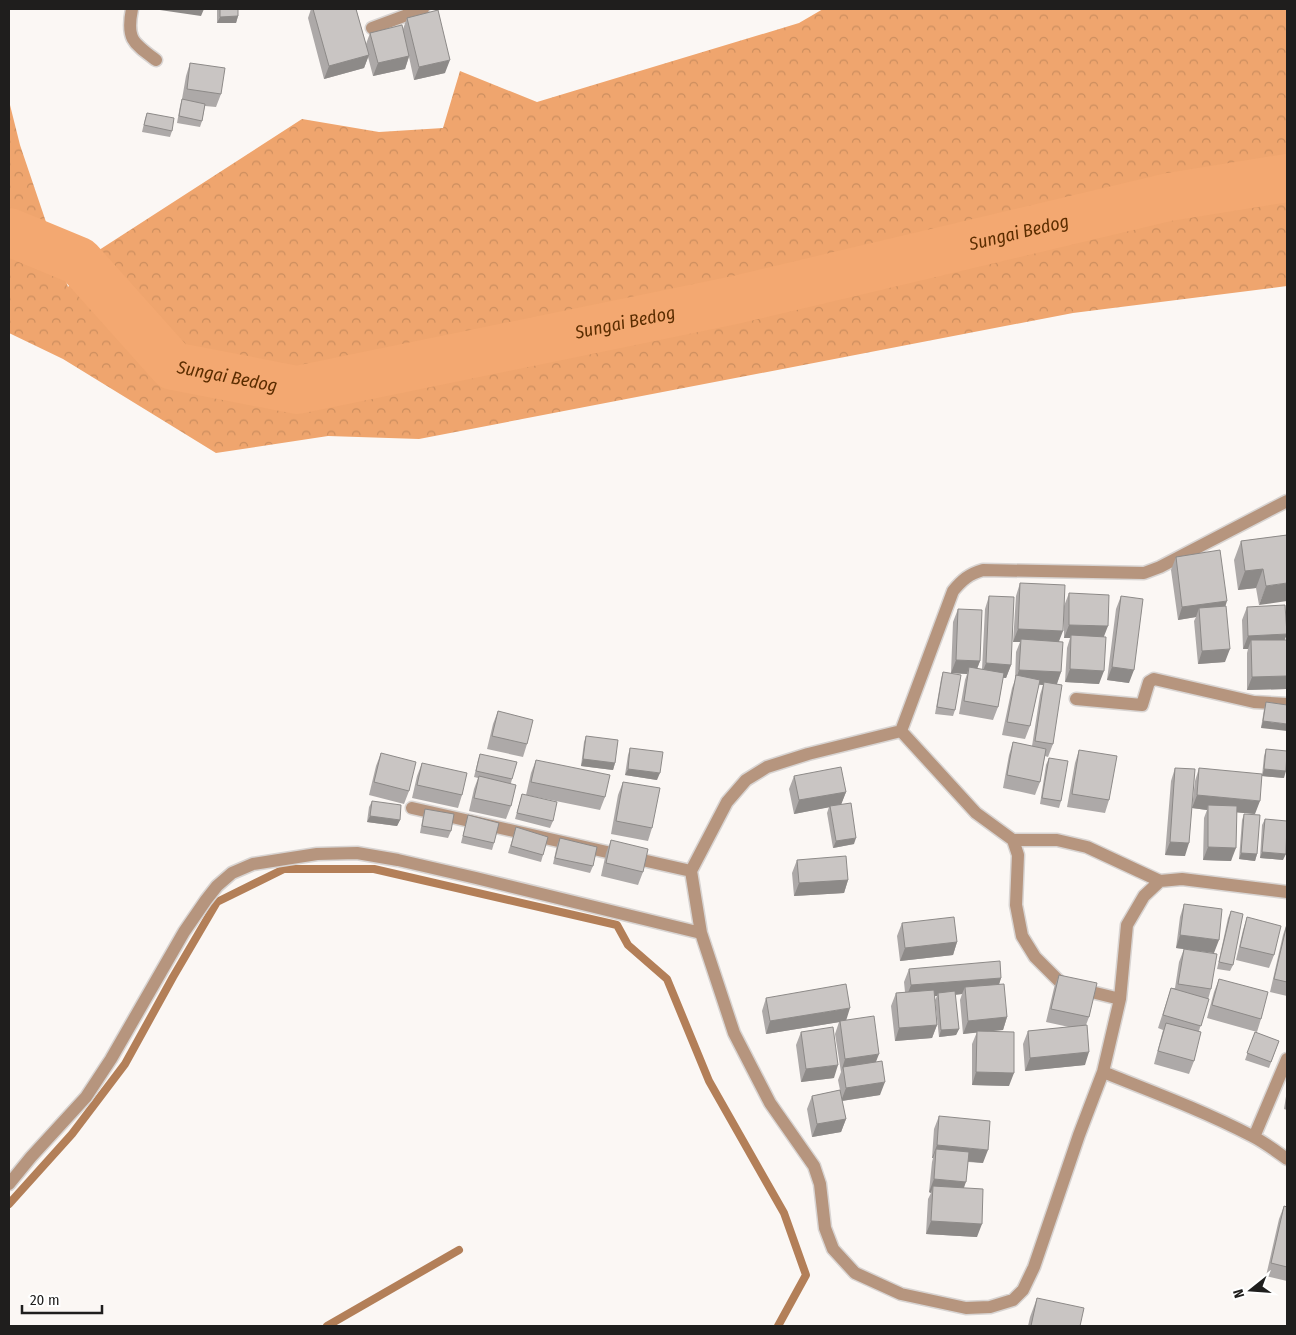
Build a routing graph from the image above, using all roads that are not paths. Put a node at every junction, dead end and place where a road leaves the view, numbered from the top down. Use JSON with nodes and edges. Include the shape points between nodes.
{"nodes":[{"id":1,"x":132,"y":9,"type":"edge"},
{"id":2,"x":423,"y":9,"type":"edge"},
{"id":3,"x":372,"y":28,"type":"dead end"},
{"id":4,"x":156,"y":60,"type":"dead end"},
{"id":5,"x":1287,"y":501,"type":"edge"},
{"id":6,"x":1076,"y":699,"type":"dead end"},
{"id":7,"x":1287,"y":704,"type":"edge"},
{"id":8,"x":901,"y":731,"type":"junction"},
{"id":9,"x":412,"y":808,"type":"dead end"},
{"id":10,"x":1013,"y":840,"type":"junction"},
{"id":11,"x":691,"y":871,"type":"junction"},
{"id":12,"x":1160,"y":881,"type":"junction"},
{"id":13,"x":1287,"y":892,"type":"edge"},
{"id":14,"x":700,"y":933,"type":"junction"},
{"id":15,"x":1120,"y":999,"type":"junction"},
{"id":16,"x":1287,"y":1059,"type":"edge"},
{"id":17,"x":1103,"y":1072,"type":"junction"},
{"id":18,"x":1254,"y":1137,"type":"junction"},
{"id":19,"x":1287,"y":1159,"type":"edge"},
{"id":20,"x":9,"y":1184,"type":"edge"}],
"edges":[{"from":1,"to":4,"type":"street","via":[[129,32],[136,46]]},
{"from":2,"to":3,"type":"street"},
{"from":5,"to":8,"type":"street","via":[[1144,573],[983,570],[971,574],[953,592]]},
{"from":6,"to":7,"type":"street","via":[[1142,705],[1149,682],[1154,679],[1254,702]]},
{"from":8,"to":10,"type":"street","via":[[976,812]]},
{"from":8,"to":11,"type":"street","via":[[808,754],[767,768],[746,780],[727,802]]},
{"from":9,"to":11,"type":"street"},
{"from":10,"to":12,"type":"street","via":[[1057,840],[1087,847]]},
{"from":10,"to":15,"type":"street","via":[[1018,855],[1016,905],[1022,936],[1035,957],[1063,985]]},
{"from":11,"to":14,"type":"street"},
{"from":12,"to":13,"type":"street","via":[[1182,879]]},
{"from":12,"to":15,"type":"street","via":[[1144,896],[1127,925]]},
{"from":14,"to":17,"type":"street","via":[[734,1033],[770,1103],[814,1166],[820,1184],[825,1228],[834,1249],[854,1272],[901,1294],[966,1308],[990,1307],[1013,1300],[1023,1290]]},
{"from":14,"to":20,"type":"street","via":[[476,878],[357,853],[317,854],[253,864],[232,873],[206,900],[86,1097]]},
{"from":15,"to":17,"type":"street"},
{"from":16,"to":18,"type":"street"},
{"from":17,"to":18,"type":"street"},
{"from":18,"to":19,"type":"street"}]}
